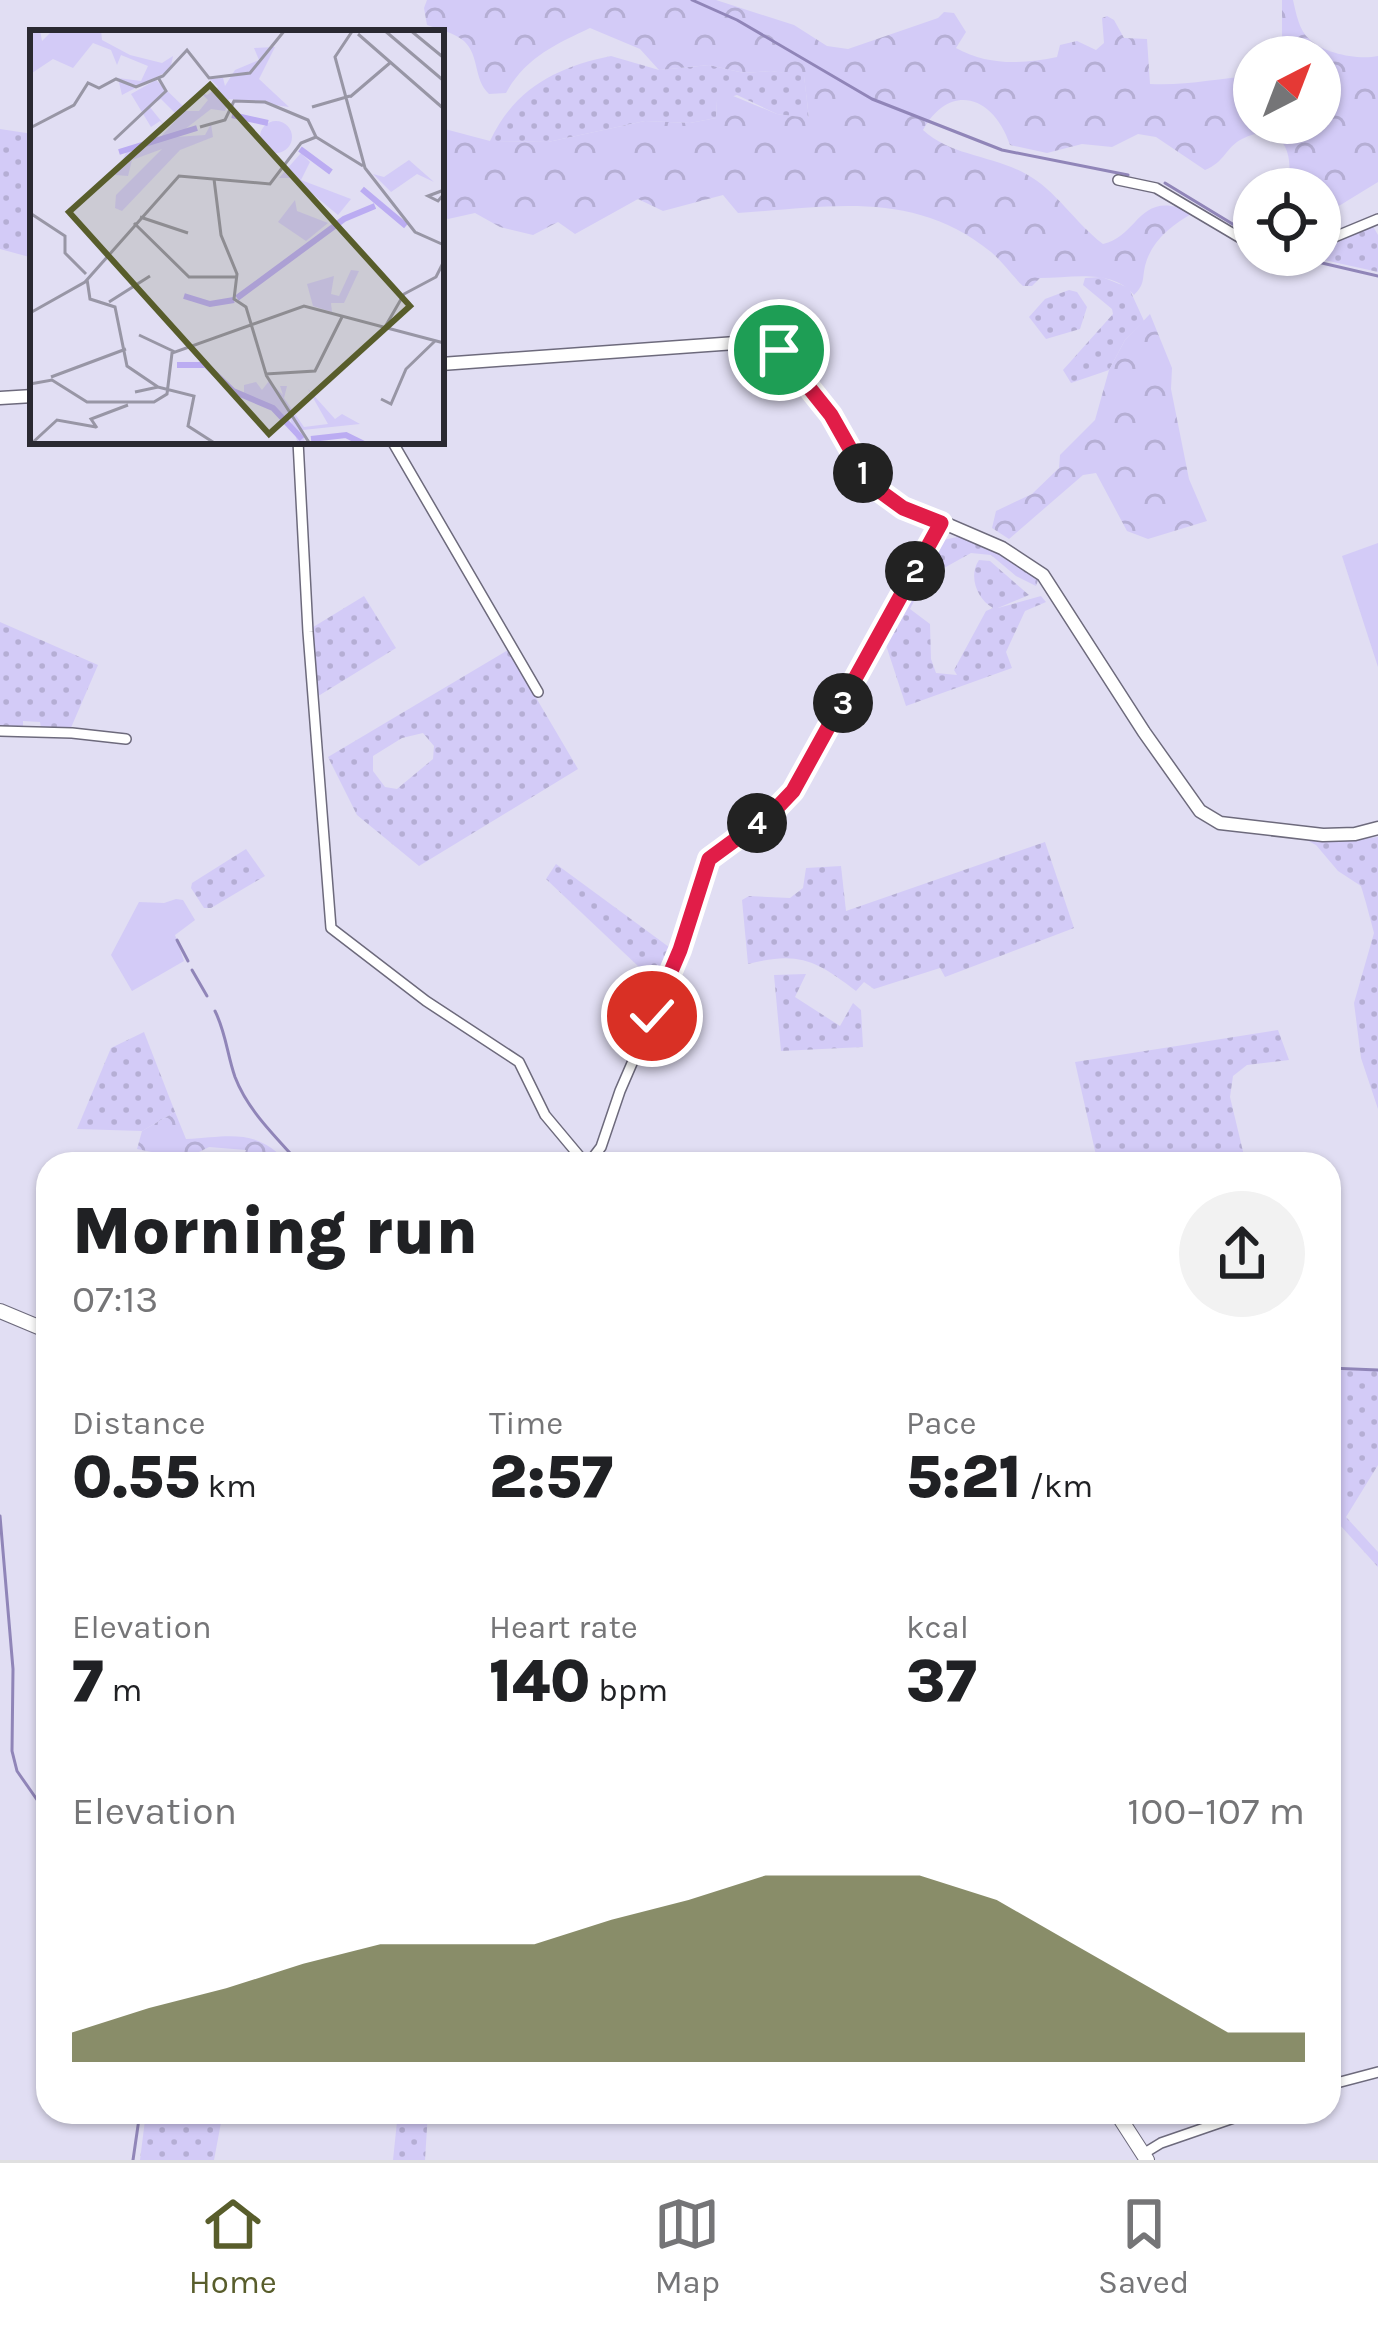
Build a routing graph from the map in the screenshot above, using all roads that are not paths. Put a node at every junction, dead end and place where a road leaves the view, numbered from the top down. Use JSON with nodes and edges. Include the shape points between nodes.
{"nodes":[{"id":1,"x":1118,"y":180,"type":"dead end"},
{"id":2,"x":1378,"y":219,"type":"edge"},
{"id":3,"x":1233,"y":234,"type":"edge"},
{"id":4,"x":1341,"y":234,"type":"edge"},
{"id":5,"x":444,"y":364,"type":"edge"},
{"id":6,"x":30,"y":395,"type":"edge"},
{"id":7,"x":0,"y":398,"type":"edge"},
{"id":8,"x":298,"y":444,"type":"edge"},
{"id":9,"x":394,"y":444,"type":"edge"},
{"id":10,"x":941,"y":523,"type":"junction"},
{"id":11,"x":538,"y":692,"type":"dead end"},
{"id":12,"x":0,"y":731,"type":"edge"},
{"id":13,"x":126,"y":740,"type":"dead end"},
{"id":14,"x":1378,"y":828,"type":"edge"},
{"id":15,"x":577,"y":1152,"type":"edge"},
{"id":16,"x":597,"y":1152,"type":"edge"},
{"id":17,"x":0,"y":1312,"type":"edge"},
{"id":18,"x":36,"y":1326,"type":"edge"},
{"id":19,"x":1378,"y":2072,"type":"edge"},
{"id":20,"x":1341,"y":2082,"type":"edge"},
{"id":21,"x":1124,"y":2124,"type":"edge"},
{"id":22,"x":1216,"y":2124,"type":"edge"},
{"id":23,"x":1145,"y":2157,"type":"edge"}],
"edges":[{"from":1,"to":3,"type":"street","via":[[1156,188]]},
{"from":2,"to":4,"type":"street"},
{"from":5,"to":10,"type":"street","via":[[764,341],[831,415],[870,484]]},
{"from":6,"to":7,"type":"street"},
{"from":8,"to":15,"type":"street","via":[[331,928],[519,1062],[545,1115]]},
{"from":9,"to":11,"type":"street"},
{"from":10,"to":14,"type":"street","via":[[1043,574],[1201,812],[1220,823],[1323,835]]},
{"from":10,"to":16,"type":"street","via":[[793,791],[709,859]]},
{"from":12,"to":13,"type":"street"},
{"from":17,"to":18,"type":"main road"},
{"from":19,"to":20,"type":"street"},
{"from":21,"to":23,"type":"main road"},
{"from":22,"to":23,"type":"street"}]}
